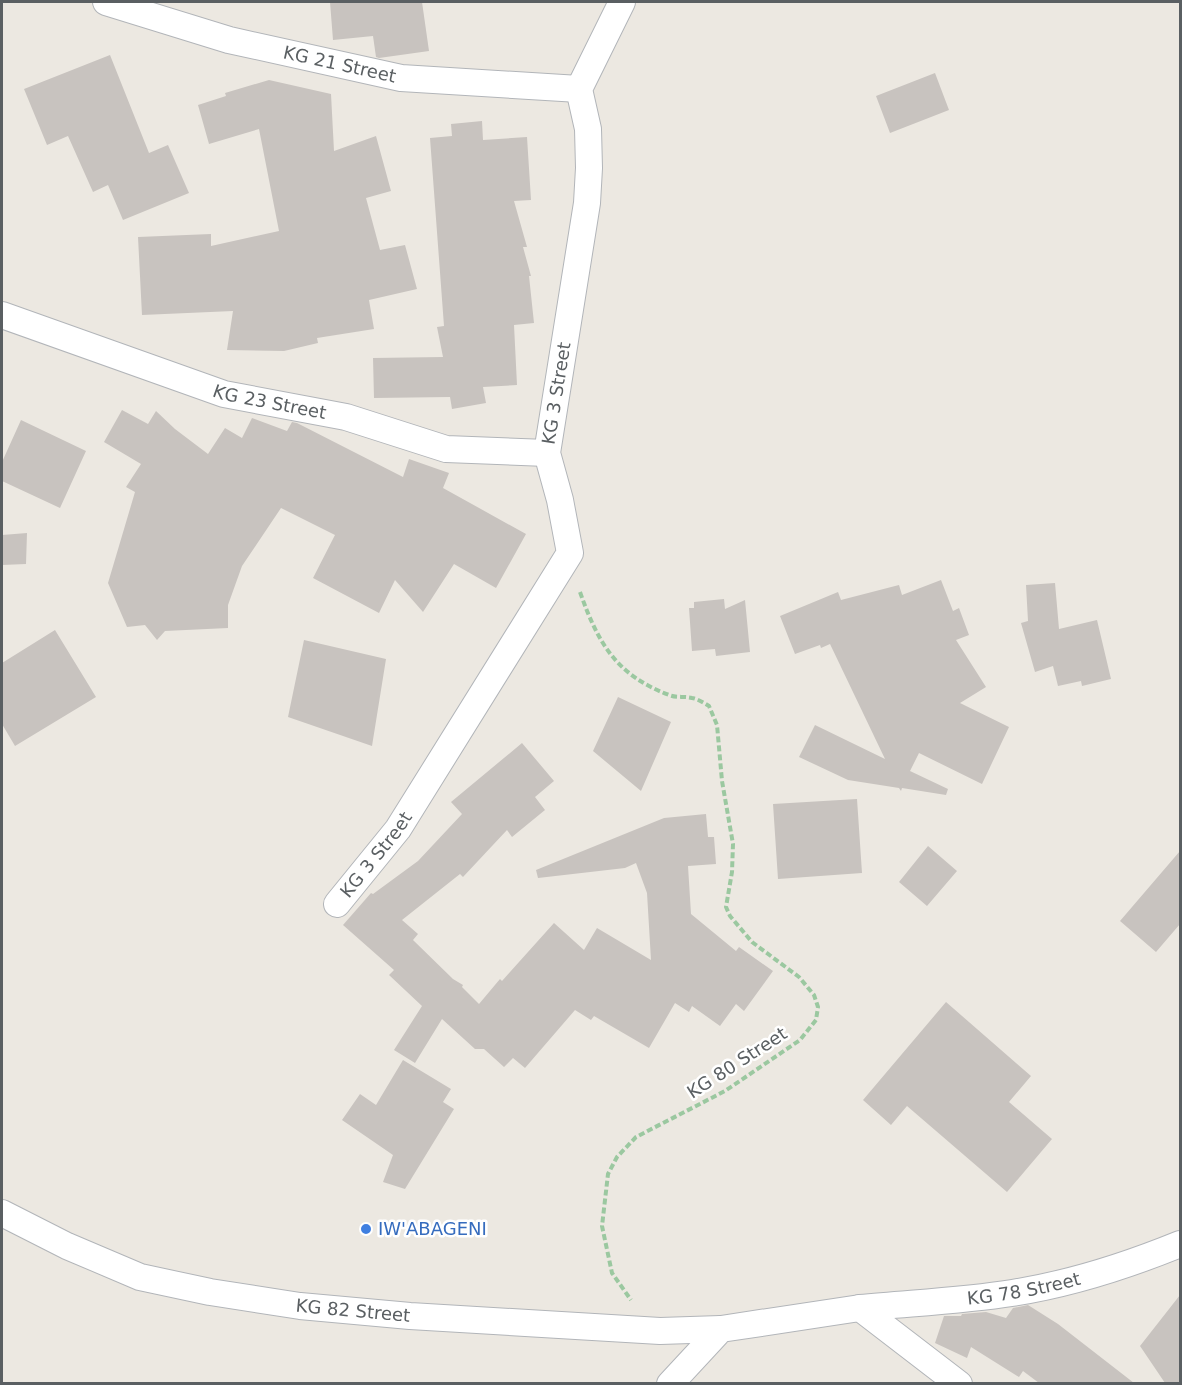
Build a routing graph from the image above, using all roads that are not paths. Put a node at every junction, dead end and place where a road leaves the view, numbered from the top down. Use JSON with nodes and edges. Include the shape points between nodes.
{"nodes":[{"id":1,"x":106,"y":2,"type":"edge"},
{"id":2,"x":622,"y":2,"type":"edge"},
{"id":3,"x":579,"y":89,"type":"junction"},
{"id":4,"x":2,"y":315,"type":"edge"},
{"id":5,"x":547,"y":453,"type":"junction"},
{"id":6,"x":337,"y":904,"type":"dead end"},
{"id":7,"x":2,"y":1213,"type":"edge"},
{"id":8,"x":1180,"y":1245,"type":"edge"},
{"id":9,"x":860,"y":1308,"type":"junction"},
{"id":10,"x":721,"y":1329,"type":"junction"},
{"id":11,"x":670,"y":1383,"type":"edge"},
{"id":12,"x":959,"y":1383,"type":"edge"}],
"edges":[{"from":1,"to":3,"type":"street","name":"KG 21 Street","via":[[229,40],[401,78]]},
{"from":2,"to":3,"type":"street"},
{"from":3,"to":5,"type":"street","name":"KG 3 Street","via":[[588,129],[587,202]]},
{"from":4,"to":5,"type":"street","name":"KG 23 Street","via":[[224,394],[346,417],[446,449]]},
{"from":5,"to":6,"type":"street","name":"KG 3 Street","via":[[570,553],[398,829]]},
{"from":7,"to":10,"type":"street","name":"KG 82 Street","via":[[140,1277],[210,1292],[300,1306],[410,1316],[660,1331]]},
{"from":8,"to":9,"type":"street","name":"KG 78 Street","via":[[1074,1281],[1012,1293]]},
{"from":9,"to":10,"type":"street","name":"KG 78 Street"},
{"from":9,"to":12,"type":"street"},
{"from":10,"to":11,"type":"street"}]}
